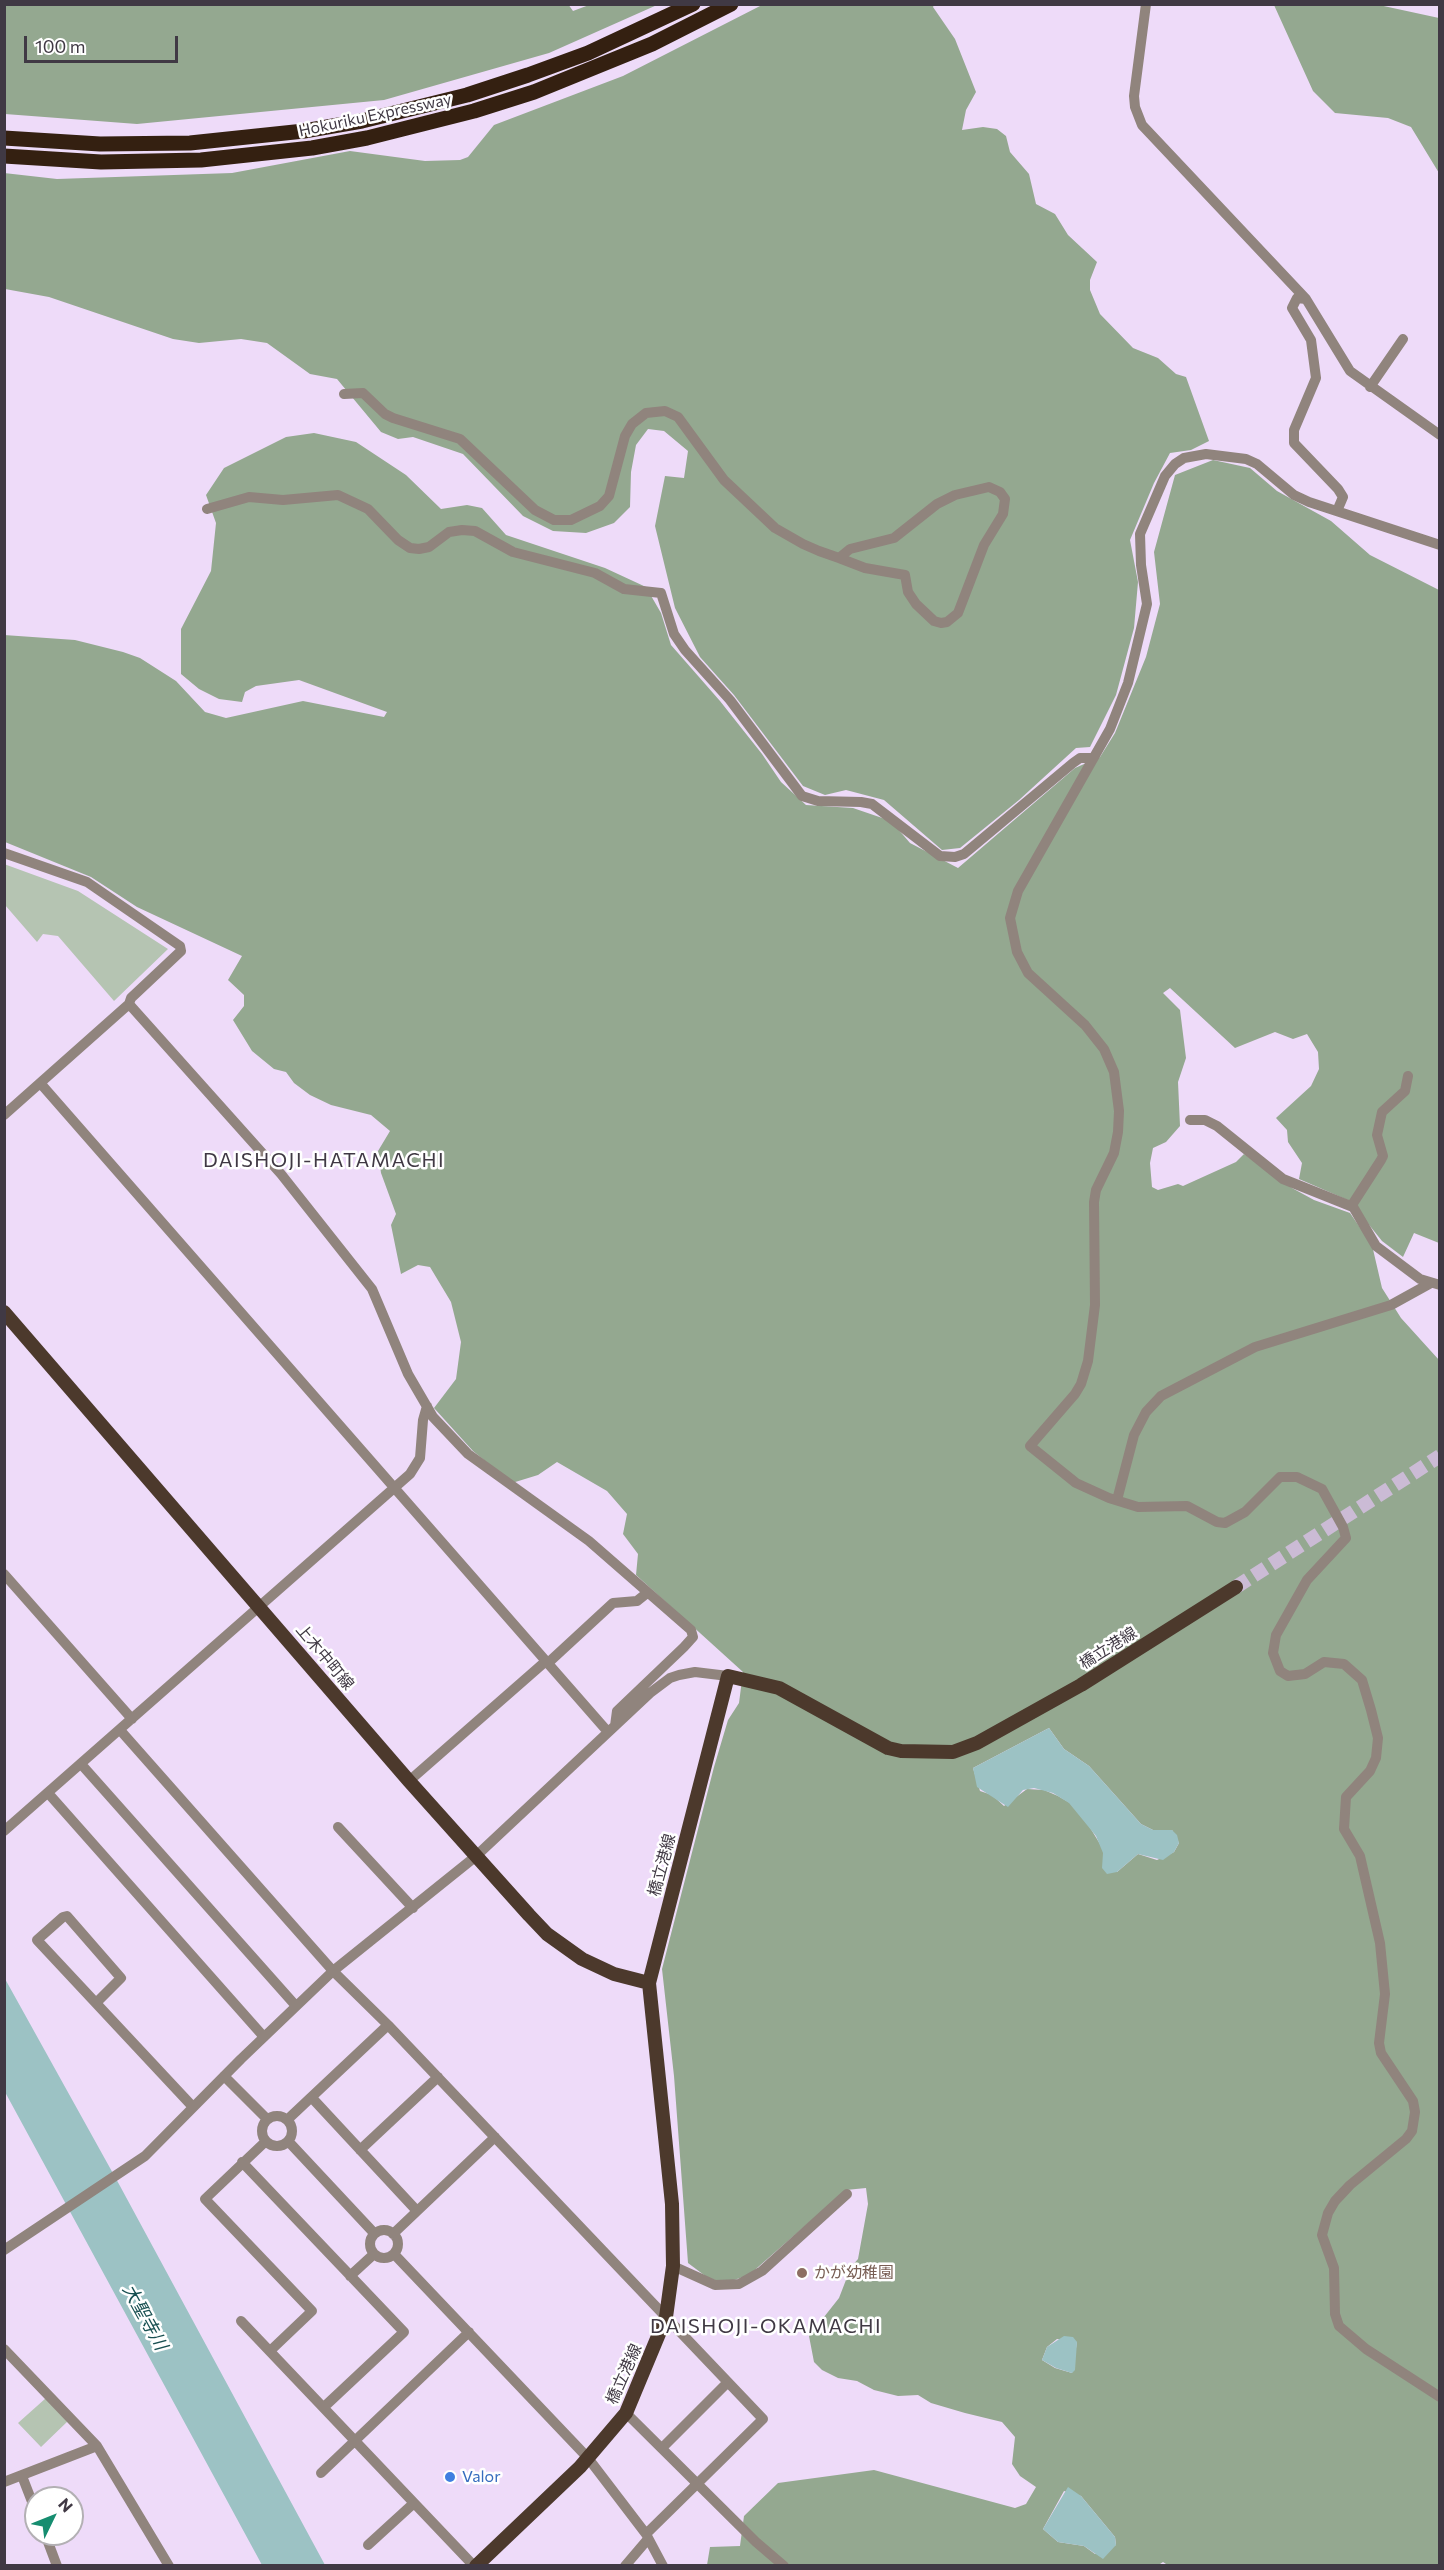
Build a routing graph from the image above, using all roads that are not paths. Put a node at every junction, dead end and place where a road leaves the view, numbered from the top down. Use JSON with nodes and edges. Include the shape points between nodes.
{"nodes":[{"id":1,"x":693,"y":4,"type":"edge"},
{"id":2,"x":731,"y":4,"type":"edge"},
{"id":3,"x":1146,"y":4,"type":"edge"},
{"id":4,"x":4,"y":138,"type":"edge"},
{"id":5,"x":4,"y":156,"type":"edge"},
{"id":6,"x":1306,"y":300,"type":"junction"},
{"id":7,"x":1403,"y":339,"type":"dead end"},
{"id":8,"x":1370,"y":387,"type":"junction"},
{"id":9,"x":344,"y":394,"type":"dead end"},
{"id":10,"x":1440,"y":435,"type":"edge"},
{"id":11,"x":207,"y":509,"type":"dead end"},
{"id":12,"x":1337,"y":511,"type":"junction"},
{"id":13,"x":1440,"y":544,"type":"edge"},
{"id":14,"x":839,"y":558,"type":"junction"},
{"id":15,"x":1093,"y":758,"type":"junction"},
{"id":16,"x":4,"y":853,"type":"edge"},
{"id":17,"x":129,"y":1004,"type":"junction"},
{"id":18,"x":1408,"y":1076,"type":"dead end"},
{"id":19,"x":41,"y":1084,"type":"junction"},
{"id":20,"x":4,"y":1115,"type":"edge"},
{"id":21,"x":1190,"y":1120,"type":"dead end"},
{"id":22,"x":1353,"y":1207,"type":"junction"},
{"id":23,"x":1434,"y":1284,"type":"edge"},
{"id":24,"x":4,"y":1312,"type":"edge"},
{"id":25,"x":427,"y":1406,"type":"junction"},
{"id":26,"x":395,"y":1488,"type":"junction"},
{"id":27,"x":1117,"y":1500,"type":"junction"},
{"id":28,"x":4,"y":1574,"type":"edge"},
{"id":29,"x":1236,"y":1587,"type":"tunnel mouth"},
{"id":30,"x":647,"y":1593,"type":"junction"},
{"id":31,"x":261,"y":1606,"type":"junction"},
{"id":32,"x":547,"y":1662,"type":"junction"},
{"id":33,"x":728,"y":1676,"type":"junction"},
{"id":34,"x":132,"y":1719,"type":"junction"},
{"id":35,"x":611,"y":1729,"type":"junction"},
{"id":36,"x":120,"y":1730,"type":"junction"},
{"id":37,"x":81,"y":1764,"type":"junction"},
{"id":38,"x":409,"y":1781,"type":"junction"},
{"id":39,"x":48,"y":1793,"type":"junction"},
{"id":40,"x":339,"y":1827,"type":"dead end"},
{"id":41,"x":4,"y":1831,"type":"edge"},
{"id":42,"x":475,"y":1857,"type":"junction"},
{"id":43,"x":413,"y":1908,"type":"junction"},
{"id":44,"x":333,"y":1971,"type":"junction"},
{"id":45,"x":649,"y":1983,"type":"junction"},
{"id":46,"x":96,"y":2003,"type":"junction"},
{"id":47,"x":296,"y":2006,"type":"junction"},
{"id":48,"x":388,"y":2025,"type":"junction"},
{"id":49,"x":264,"y":2037,"type":"junction"},
{"id":50,"x":224,"y":2076,"type":"junction"},
{"id":51,"x":438,"y":2077,"type":"junction"},
{"id":52,"x":313,"y":2099,"type":"junction"},
{"id":53,"x":193,"y":2107,"type":"junction"},
{"id":54,"x":267,"y":2120,"type":"junction"},
{"id":55,"x":287,"y":2120,"type":"junction"},
{"id":56,"x":495,"y":2137,"type":"junction"},
{"id":57,"x":266,"y":2141,"type":"junction"},
{"id":58,"x":288,"y":2141,"type":"junction"},
{"id":59,"x":360,"y":2150,"type":"junction"},
{"id":60,"x":242,"y":2162,"type":"junction"},
{"id":61,"x":847,"y":2194,"type":"dead end"},
{"id":62,"x":417,"y":2211,"type":"junction"},
{"id":63,"x":374,"y":2234,"type":"junction"},
{"id":64,"x":393,"y":2234,"type":"junction"},
{"id":65,"x":4,"y":2250,"type":"edge"},
{"id":66,"x":374,"y":2254,"type":"junction"},
{"id":67,"x":394,"y":2254,"type":"junction"},
{"id":68,"x":674,"y":2266,"type":"junction"},
{"id":69,"x":350,"y":2276,"type":"junction"},
{"id":70,"x":666,"y":2317,"type":"junction"},
{"id":71,"x":241,"y":2321,"type":"dead end"},
{"id":72,"x":469,"y":2332,"type":"junction"},
{"id":73,"x":4,"y":2349,"type":"edge"},
{"id":74,"x":270,"y":2351,"type":"junction"},
{"id":75,"x":727,"y":2382,"type":"junction"},
{"id":76,"x":1440,"y":2397,"type":"edge"},
{"id":77,"x":324,"y":2408,"type":"junction"},
{"id":78,"x":626,"y":2413,"type":"junction"},
{"id":79,"x":355,"y":2441,"type":"junction"},
{"id":80,"x":97,"y":2446,"type":"junction"},
{"id":81,"x":662,"y":2448,"type":"junction"},
{"id":82,"x":588,"y":2458,"type":"junction"},
{"id":83,"x":321,"y":2473,"type":"dead end"},
{"id":84,"x":22,"y":2476,"type":"junction"},
{"id":85,"x":4,"y":2482,"type":"edge"},
{"id":86,"x":698,"y":2485,"type":"junction"},
{"id":87,"x":26,"y":2486,"type":"edge"},
{"id":88,"x":414,"y":2503,"type":"junction"},
{"id":89,"x":647,"y":2537,"type":"junction"},
{"id":90,"x":50,"y":2546,"type":"edge"},
{"id":91,"x":368,"y":2546,"type":"dead end"},
{"id":92,"x":57,"y":2565,"type":"edge"},
{"id":93,"x":169,"y":2565,"type":"edge"},
{"id":94,"x":475,"y":2565,"type":"edge"},
{"id":95,"x":625,"y":2565,"type":"edge"},
{"id":96,"x":663,"y":2565,"type":"edge"},
{"id":97,"x":784,"y":2565,"type":"edge"}],
"edges":[{"from":1,"to":4,"type":"highway","name":"Hokuriku Expressway","via":[[528,75],[362,121],[190,143],[100,144]]},
{"from":2,"to":5,"type":"highway","name":"Hokuriku Expressway","via":[[651,44],[534,92],[367,138],[201,160],[101,162]]},
{"from":3,"to":6,"type":"street","via":[[1134,96],[1142,125]]},
{"from":6,"to":8,"type":"street","via":[[1350,370]]},
{"from":6,"to":12,"type":"street","via":[[1297,298],[1292,308],[1311,340],[1316,378],[1294,430],[1294,442],[1343,497]]},
{"from":7,"to":8,"type":"street"},
{"from":8,"to":10,"type":"street"},
{"from":9,"to":14,"type":"street","via":[[363,393],[393,418],[460,439],[535,510],[554,520],[571,520],[600,506],[609,495],[632,424],[646,413],[665,411],[678,417],[724,480],[784,536]]},
{"from":11,"to":15,"type":"street","via":[[249,497],[283,500],[338,495],[368,508],[410,548],[429,547],[449,532],[475,531],[513,552],[595,573],[624,589],[660,592],[674,634],[685,650],[730,700],[802,796],[818,801],[872,804],[940,855],[964,854],[1073,763],[1080,758]]},
{"from":12,"to":13,"type":"street"},
{"from":12,"to":15,"type":"street","via":[[1294,495],[1272,474],[1246,459],[1206,454],[1175,464],[1165,476],[1140,534],[1147,591],[1145,621],[1128,683],[1110,729]]},
{"from":14,"to":14,"type":"street","via":[[878,572],[905,575],[908,592],[916,604],[934,621],[947,622],[958,613],[984,545],[1003,514],[1005,499],[990,487],[955,495],[937,504],[894,538],[850,549]]},
{"from":15,"to":27,"type":"street","via":[[1023,881],[1010,918],[1017,952],[1028,973],[1085,1025],[1104,1049],[1114,1072],[1119,1111],[1114,1153],[1094,1202],[1095,1305],[1082,1384],[1030,1446],[1076,1483]]},
{"from":16,"to":17,"type":"street","via":[[87,882],[180,946],[182,951]]},
{"from":17,"to":19,"type":"street"},
{"from":17,"to":25,"type":"street","via":[[281,1174],[372,1289],[408,1374]]},
{"from":18,"to":22,"type":"street","via":[[1405,1091],[1382,1112],[1377,1135],[1383,1156]]},
{"from":19,"to":20,"type":"street"},
{"from":19,"to":26,"type":"street"},
{"from":21,"to":22,"type":"street","via":[[1205,1120],[1217,1126],[1283,1179]]},
{"from":22,"to":23,"type":"street","via":[[1376,1246]]},
{"from":23,"to":27,"type":"street","via":[[1390,1305],[1255,1347],[1161,1396],[1146,1412],[1134,1435]]},
{"from":24,"to":31,"type":"main road","name":"上木中町線"},
{"from":25,"to":26,"type":"street","via":[[420,1458]]},
{"from":25,"to":30,"type":"street","via":[[468,1454],[584,1537]]},
{"from":26,"to":31,"type":"street"},
{"from":26,"to":32,"type":"street"},
{"from":27,"to":76,"type":"street","via":[[1138,1507],[1187,1506],[1225,1523],[1245,1512],[1287,1475],[1309,1480],[1322,1489],[1343,1527],[1346,1538],[1307,1580],[1276,1635],[1273,1653],[1280,1671],[1288,1676],[1305,1674],[1324,1662],[1344,1664],[1362,1680],[1378,1738],[1376,1758],[1370,1771],[1346,1797],[1344,1829],[1360,1856],[1380,1943],[1385,1994],[1381,2053],[1413,2101],[1415,2112],[1412,2131],[1406,2139],[1335,2201],[1322,2235],[1334,2268],[1339,2326],[1366,2349]]},
{"from":28,"to":34,"type":"street"},
{"from":29,"to":33,"type":"main road","name":"橋立港線","via":[[1081,1685],[977,1743],[953,1752],[888,1748],[779,1688]]},
{"from":30,"to":32,"type":"street","via":[[638,1601],[613,1603]]},
{"from":30,"to":35,"type":"street","via":[[687,1625],[693,1637],[617,1711]]},
{"from":31,"to":34,"type":"street"},
{"from":31,"to":38,"type":"main road","name":"上木中町線"},
{"from":32,"to":35,"type":"street"},
{"from":32,"to":38,"type":"street"},
{"from":33,"to":35,"type":"street","via":[[695,1672],[670,1678]]},
{"from":33,"to":45,"type":"main road","name":"橋立港線"},
{"from":34,"to":36,"type":"street"},
{"from":35,"to":42,"type":"street"},
{"from":36,"to":37,"type":"street"},
{"from":36,"to":44,"type":"street"},
{"from":37,"to":39,"type":"street"},
{"from":37,"to":47,"type":"street"},
{"from":38,"to":42,"type":"main road","name":"上木中町線"},
{"from":39,"to":41,"type":"street"},
{"from":39,"to":49,"type":"street"},
{"from":40,"to":43,"type":"street"},
{"from":42,"to":43,"type":"street"},
{"from":42,"to":45,"type":"main road","name":"上木中町線","via":[[563,1946],[614,1974]]},
{"from":43,"to":44,"type":"street"},
{"from":44,"to":47,"type":"street"},
{"from":44,"to":48,"type":"street"},
{"from":45,"to":68,"type":"main road","name":"橋立港線","via":[[670,2177]]},
{"from":46,"to":46,"type":"street","via":[[37,1940],[63,1917],[67,1916],[121,1978]]},
{"from":46,"to":53,"type":"street"},
{"from":47,"to":49,"type":"street"},
{"from":48,"to":51,"type":"street"},
{"from":48,"to":52,"type":"street"},
{"from":49,"to":50,"type":"street"},
{"from":50,"to":53,"type":"street"},
{"from":50,"to":54,"type":"street"},
{"from":51,"to":56,"type":"street"},
{"from":51,"to":59,"type":"street"},
{"from":52,"to":55,"type":"street"},
{"from":52,"to":59,"type":"street"},
{"from":53,"to":65,"type":"street","via":[[145,2156]]},
{"from":54,"to":55,"type":"street","via":[[276,2116]]},
{"from":54,"to":57,"type":"street","via":[[262,2128]]},
{"from":55,"to":58,"type":"street","via":[[292,2132]]},
{"from":56,"to":62,"type":"street"},
{"from":56,"to":70,"type":"street"},
{"from":57,"to":58,"type":"street","via":[[274,2145]]},
{"from":57,"to":60,"type":"street"},
{"from":58,"to":63,"type":"street"},
{"from":59,"to":62,"type":"street"},
{"from":60,"to":69,"type":"street"},
{"from":60,"to":74,"type":"street","via":[[205,2199],[312,2311]]},
{"from":61,"to":68,"type":"street","via":[[762,2271],[739,2284],[715,2284]]},
{"from":62,"to":64,"type":"street"},
{"from":63,"to":64,"type":"street","via":[[382,2229]]},
{"from":63,"to":66,"type":"street","via":[[370,2241]]},
{"from":64,"to":67,"type":"street","via":[[398,2245]]},
{"from":66,"to":67,"type":"street","via":[[382,2258]]},
{"from":66,"to":69,"type":"street"},
{"from":67,"to":72,"type":"street"},
{"from":68,"to":70,"type":"main road","name":"橋立港線"},
{"from":69,"to":77,"type":"street","via":[[404,2332]]},
{"from":70,"to":75,"type":"street"},
{"from":70,"to":78,"type":"main road","name":"橋立港線"},
{"from":71,"to":74,"type":"street"},
{"from":72,"to":79,"type":"street"},
{"from":72,"to":82,"type":"street"},
{"from":73,"to":80,"type":"street"},
{"from":74,"to":77,"type":"street"},
{"from":75,"to":81,"type":"street"},
{"from":75,"to":86,"type":"street","via":[[763,2419]]},
{"from":77,"to":79,"type":"street"},
{"from":78,"to":81,"type":"street"},
{"from":78,"to":82,"type":"main road","name":"橋立港線"},
{"from":79,"to":83,"type":"street"},
{"from":79,"to":88,"type":"street"},
{"from":80,"to":84,"type":"street"},
{"from":80,"to":93,"type":"street"},
{"from":81,"to":86,"type":"street"},
{"from":82,"to":89,"type":"street"},
{"from":82,"to":94,"type":"main road","name":"橋立港線"},
{"from":84,"to":85,"type":"street"},
{"from":84,"to":87,"type":"street"},
{"from":86,"to":89,"type":"street"},
{"from":86,"to":97,"type":"street"},
{"from":88,"to":91,"type":"street"},
{"from":88,"to":94,"type":"street"},
{"from":89,"to":95,"type":"street"},
{"from":89,"to":96,"type":"street"},
{"from":90,"to":92,"type":"street"}]}
